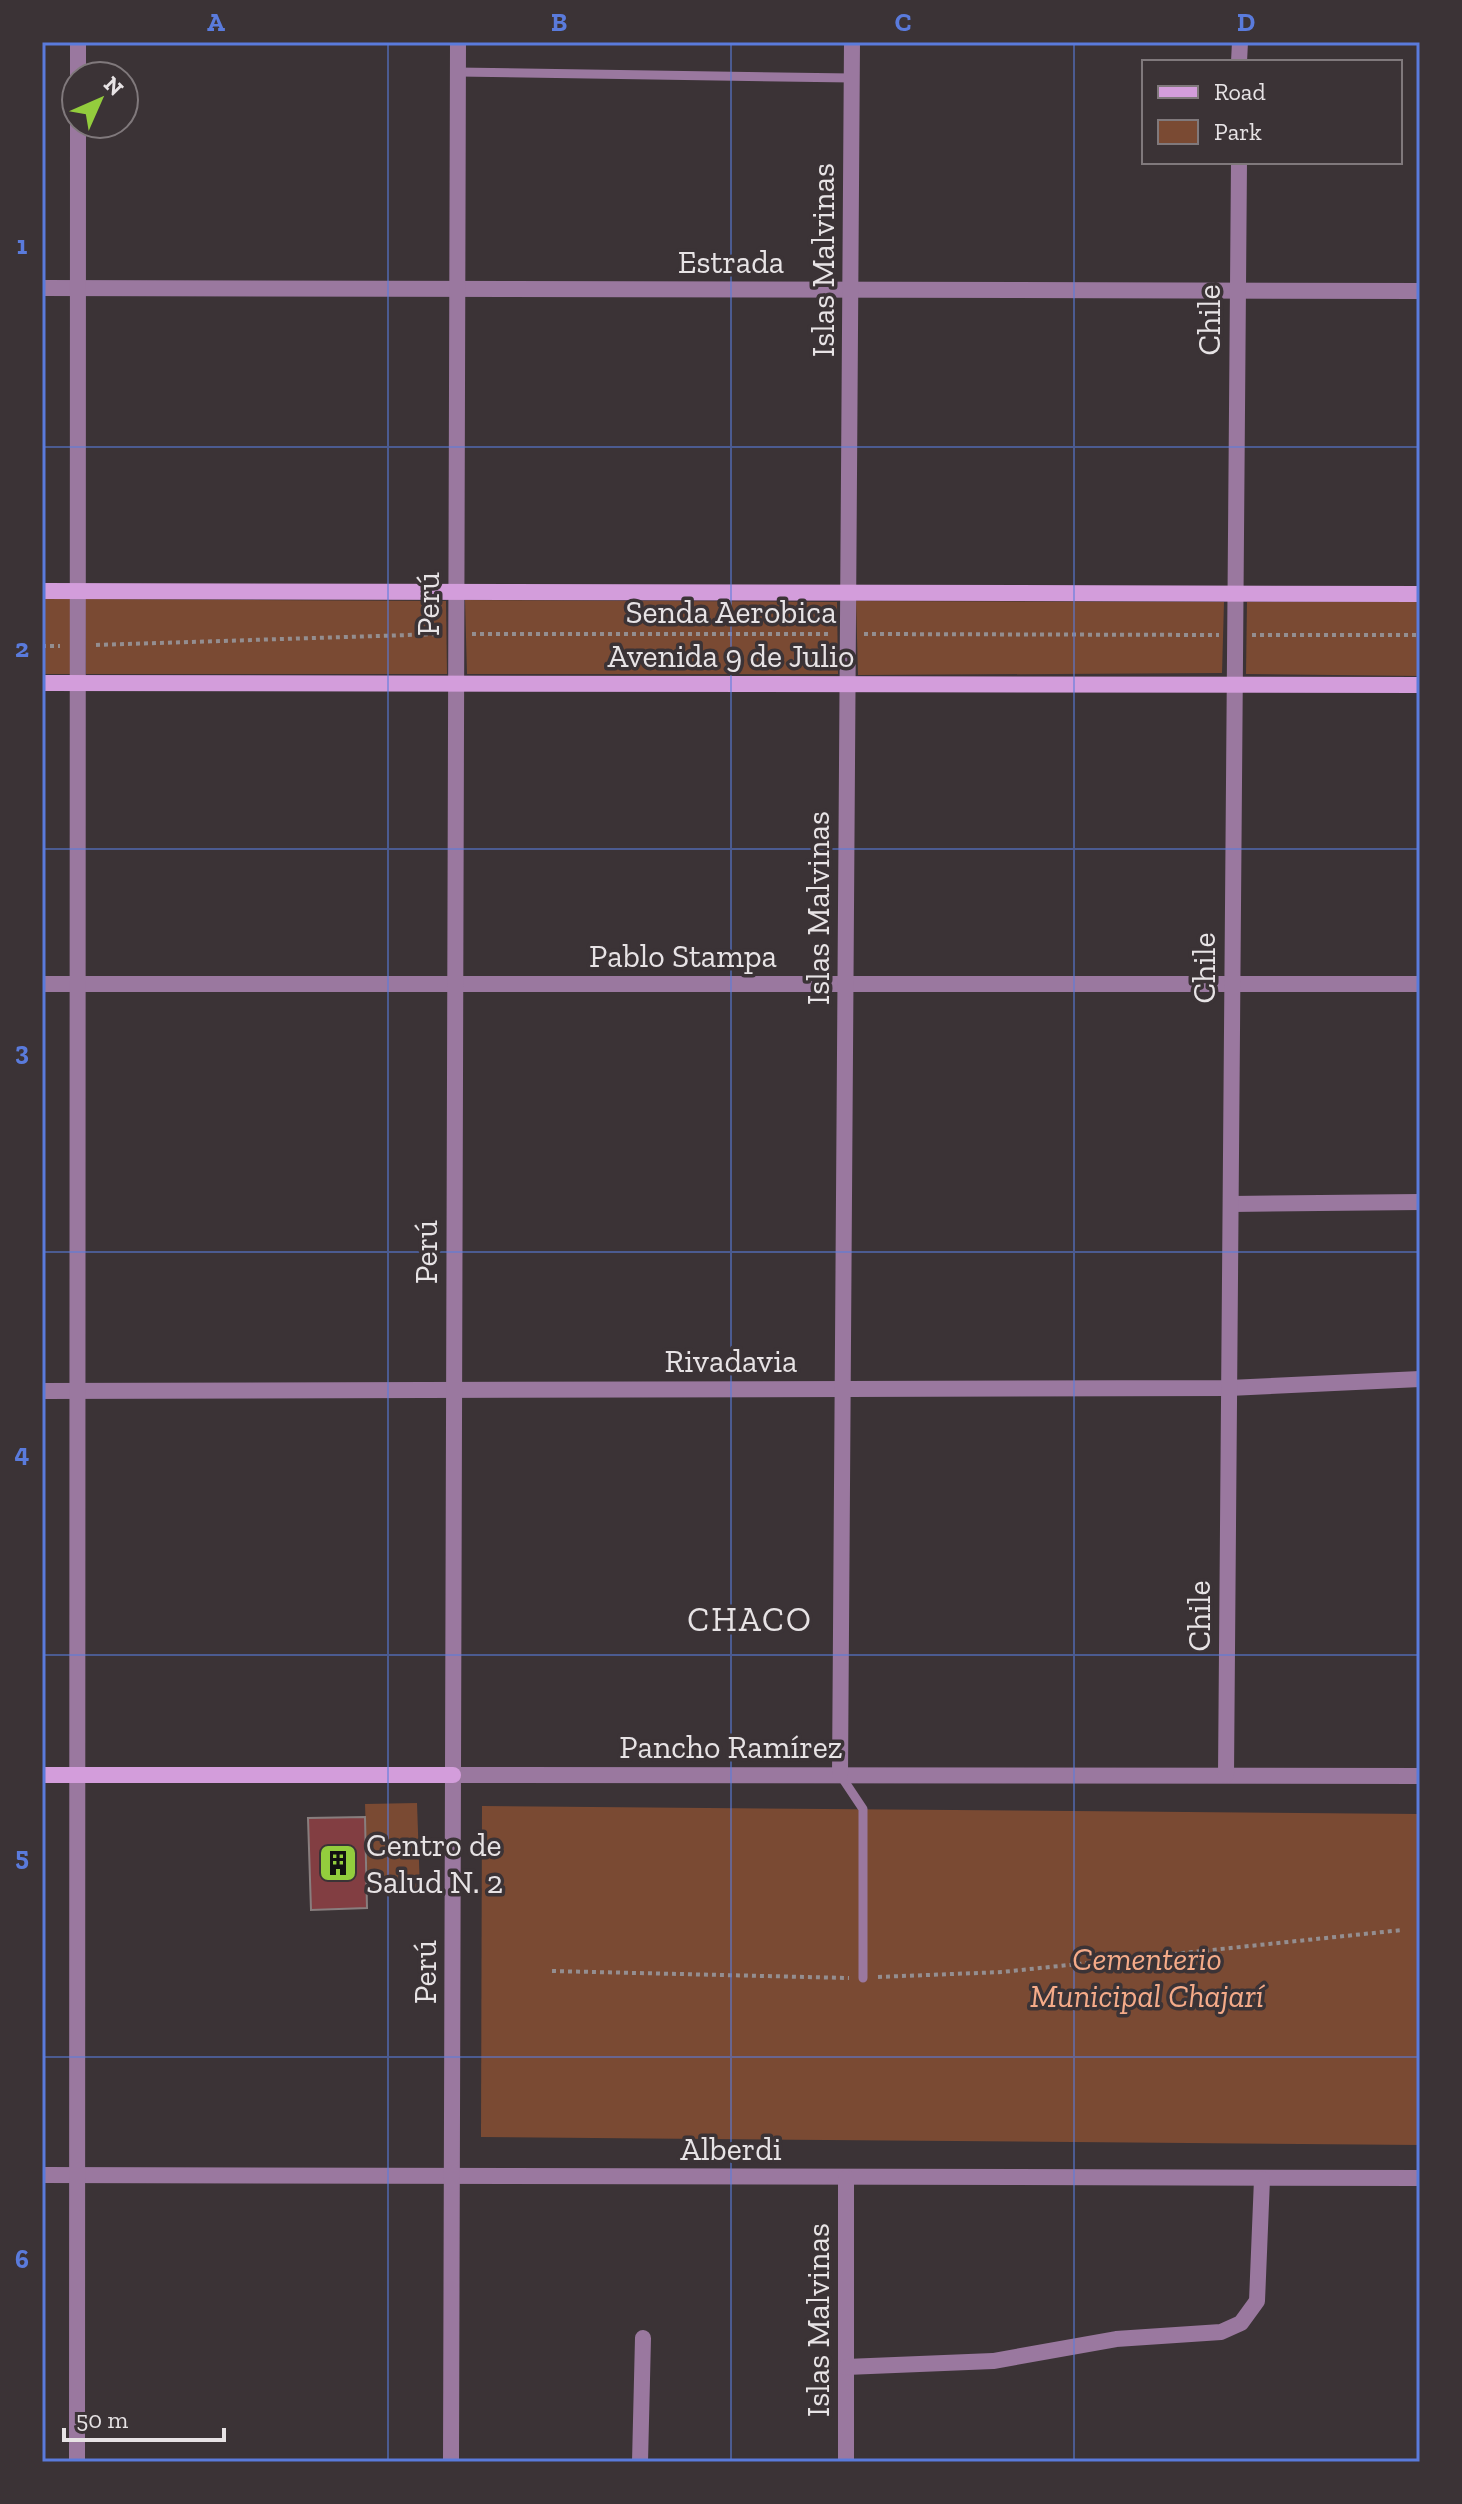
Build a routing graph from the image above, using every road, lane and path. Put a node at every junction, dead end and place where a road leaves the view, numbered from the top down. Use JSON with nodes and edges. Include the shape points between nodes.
{"nodes":[{"id":1,"x":458,"y":42,"type":"edge"},
{"id":2,"x":852,"y":42,"type":"edge"},
{"id":3,"x":457,"y":72,"type":"junction"},
{"id":4,"x":852,"y":78,"type":"junction"},
{"id":5,"x":78,"y":140,"type":"edge"},
{"id":6,"x":1239,"y":164,"type":"edge"},
{"id":7,"x":42,"y":288,"type":"edge"},
{"id":8,"x":78,"y":288,"type":"junction"},
{"id":9,"x":457,"y":289,"type":"junction"},
{"id":10,"x":851,"y":290,"type":"junction"},
{"id":11,"x":1238,"y":291,"type":"junction"},
{"id":12,"x":1420,"y":291,"type":"edge"},
{"id":13,"x":42,"y":591,"type":"edge"},
{"id":14,"x":78,"y":591,"type":"junction"},
{"id":15,"x":456,"y":591,"type":"junction"},
{"id":16,"x":848,"y":592,"type":"junction"},
{"id":17,"x":1235,"y":593,"type":"junction"},
{"id":18,"x":1420,"y":594,"type":"edge"},
{"id":19,"x":456,"y":634,"type":"junction"},
{"id":20,"x":848,"y":634,"type":"junction"},
{"id":21,"x":1235,"y":635,"type":"junction"},
{"id":22,"x":1420,"y":635,"type":"edge"},
{"id":23,"x":77,"y":645,"type":"junction"},
{"id":24,"x":42,"y":646,"type":"edge"},
{"id":25,"x":42,"y":683,"type":"edge"},
{"id":26,"x":78,"y":683,"type":"junction"},
{"id":27,"x":456,"y":683,"type":"junction"},
{"id":28,"x":848,"y":684,"type":"junction"},
{"id":29,"x":1235,"y":685,"type":"junction"},
{"id":30,"x":1420,"y":685,"type":"edge"},
{"id":31,"x":42,"y":984,"type":"edge"},
{"id":32,"x":78,"y":984,"type":"junction"},
{"id":33,"x":455,"y":984,"type":"junction"},
{"id":34,"x":846,"y":984,"type":"junction"},
{"id":35,"x":1232,"y":984,"type":"junction"},
{"id":36,"x":1420,"y":984,"type":"edge"},
{"id":37,"x":1420,"y":1202,"type":"edge"},
{"id":38,"x":1231,"y":1204,"type":"junction"},
{"id":39,"x":1420,"y":1379,"type":"edge"},
{"id":40,"x":1229,"y":1388,"type":"junction"},
{"id":41,"x":843,"y":1389,"type":"junction"},
{"id":42,"x":77,"y":1390,"type":"junction"},
{"id":43,"x":454,"y":1390,"type":"junction"},
{"id":44,"x":42,"y":1391,"type":"edge"},
{"id":45,"x":42,"y":1775,"type":"edge"},
{"id":46,"x":77,"y":1775,"type":"junction"},
{"id":47,"x":453,"y":1775,"type":"junction"},
{"id":48,"x":840,"y":1775,"type":"junction"},
{"id":49,"x":1226,"y":1775,"type":"junction"},
{"id":50,"x":1420,"y":1776,"type":"edge"},
{"id":51,"x":1402,"y":1930,"type":"dead end"},
{"id":52,"x":552,"y":1971,"type":"dead end"},
{"id":53,"x":863,"y":1978,"type":"junction"},
{"id":54,"x":42,"y":2175,"type":"edge"},
{"id":55,"x":77,"y":2175,"type":"junction"},
{"id":56,"x":452,"y":2176,"type":"junction"},
{"id":57,"x":846,"y":2178,"type":"junction"},
{"id":58,"x":1420,"y":2178,"type":"edge"},
{"id":59,"x":1262,"y":2179,"type":"junction"},
{"id":60,"x":643,"y":2338,"type":"dead end"},
{"id":61,"x":846,"y":2367,"type":"junction"},
{"id":62,"x":77,"y":2462,"type":"edge"},
{"id":63,"x":451,"y":2462,"type":"edge"},
{"id":64,"x":640,"y":2462,"type":"edge"},
{"id":65,"x":846,"y":2462,"type":"edge"}],
"edges":[{"from":1,"to":3,"type":"street","name":"Perú"},
{"from":2,"to":4,"type":"street","name":"Islas Malvinas"},
{"from":3,"to":4,"type":"lane"},
{"from":3,"to":9,"type":"street","name":"Perú"},
{"from":4,"to":10,"type":"street","name":"Islas Malvinas"},
{"from":5,"to":8,"type":"street"},
{"from":6,"to":11,"type":"street","name":"Chile"},
{"from":7,"to":8,"type":"street","name":"Estrada"},
{"from":8,"to":9,"type":"street","name":"Estrada"},
{"from":8,"to":14,"type":"street"},
{"from":9,"to":10,"type":"street","name":"Estrada"},
{"from":9,"to":15,"type":"street","name":"Perú"},
{"from":10,"to":11,"type":"street","name":"Estrada"},
{"from":10,"to":16,"type":"street","name":"Islas Malvinas"},
{"from":11,"to":12,"type":"street","name":"Estrada"},
{"from":11,"to":17,"type":"street","name":"Chile"},
{"from":13,"to":14,"type":"main road","name":"Avenida 9 de Julio"},
{"from":14,"to":15,"type":"main road","name":"Avenida 9 de Julio"},
{"from":14,"to":23,"type":"street"},
{"from":15,"to":16,"type":"main road","name":"Avenida 9 de Julio"},
{"from":15,"to":19,"type":"street","name":"Perú"},
{"from":16,"to":17,"type":"main road","name":"Avenida 9 de Julio"},
{"from":16,"to":20,"type":"street","name":"Islas Malvinas"},
{"from":17,"to":18,"type":"main road","name":"Avenida 9 de Julio"},
{"from":17,"to":21,"type":"street","name":"Chile"},
{"from":19,"to":20,"type":"path","name":"Senda Aerobica"},
{"from":19,"to":23,"type":"path","name":"Senda Aerobica"},
{"from":19,"to":27,"type":"street","name":"Perú"},
{"from":20,"to":21,"type":"path","name":"Senda Aerobica"},
{"from":20,"to":28,"type":"street","name":"Islas Malvinas"},
{"from":21,"to":22,"type":"path","name":"Senda Aerobica"},
{"from":21,"to":29,"type":"street","name":"Chile"},
{"from":23,"to":24,"type":"path","name":"Senda Aerobica"},
{"from":23,"to":26,"type":"street"},
{"from":25,"to":26,"type":"main road","name":"Avenida 9 de Julio"},
{"from":26,"to":27,"type":"main road","name":"Avenida 9 de Julio"},
{"from":26,"to":32,"type":"street"},
{"from":27,"to":28,"type":"main road","name":"Avenida 9 de Julio"},
{"from":27,"to":33,"type":"street","name":"Perú"},
{"from":28,"to":29,"type":"main road","name":"Avenida 9 de Julio"},
{"from":28,"to":34,"type":"street","name":"Islas Malvinas"},
{"from":29,"to":30,"type":"main road","name":"Avenida 9 de Julio"},
{"from":29,"to":35,"type":"street","name":"Chile"},
{"from":31,"to":32,"type":"street","name":"Pablo Stampa"},
{"from":32,"to":33,"type":"street","name":"Pablo Stampa"},
{"from":32,"to":42,"type":"street"},
{"from":33,"to":34,"type":"street","name":"Pablo Stampa"},
{"from":33,"to":43,"type":"street","name":"Perú"},
{"from":34,"to":35,"type":"street","name":"Pablo Stampa"},
{"from":34,"to":41,"type":"street","name":"Islas Malvinas"},
{"from":35,"to":36,"type":"street","name":"Pablo Stampa"},
{"from":35,"to":38,"type":"street","name":"Chile"},
{"from":37,"to":38,"type":"street"},
{"from":38,"to":40,"type":"street","name":"Chile"},
{"from":39,"to":40,"type":"street","name":"Rivadavia"},
{"from":40,"to":41,"type":"street","name":"Rivadavia"},
{"from":40,"to":49,"type":"street","name":"Chile"},
{"from":41,"to":43,"type":"street","name":"Rivadavia"},
{"from":41,"to":48,"type":"street","name":"Islas Malvinas"},
{"from":42,"to":43,"type":"street","name":"Rivadavia"},
{"from":42,"to":44,"type":"street","name":"Rivadavia"},
{"from":42,"to":46,"type":"street"},
{"from":43,"to":47,"type":"street","name":"Perú"},
{"from":45,"to":46,"type":"main road","name":"Pancho Ramírez"},
{"from":46,"to":47,"type":"main road","name":"Pancho Ramírez"},
{"from":46,"to":55,"type":"street"},
{"from":47,"to":48,"type":"street","name":"Pancho Ramírez"},
{"from":47,"to":56,"type":"street","name":"Perú"},
{"from":48,"to":49,"type":"street","name":"Pancho Ramírez"},
{"from":48,"to":53,"type":"lane","via":[[863,1809]]},
{"from":49,"to":50,"type":"street","name":"Pancho Ramírez"},
{"from":51,"to":53,"type":"path","via":[[1002,1972]]},
{"from":52,"to":53,"type":"path"},
{"from":54,"to":55,"type":"street","name":"Alberdi"},
{"from":55,"to":56,"type":"street","name":"Alberdi"},
{"from":55,"to":62,"type":"street"},
{"from":56,"to":57,"type":"street","name":"Alberdi"},
{"from":56,"to":63,"type":"street","name":"Perú"},
{"from":57,"to":59,"type":"street","name":"Alberdi"},
{"from":57,"to":61,"type":"street","name":"Islas Malvinas"},
{"from":58,"to":59,"type":"street","name":"Alberdi"},
{"from":59,"to":61,"type":"street","via":[[1257,2301],[1241,2323],[1221,2332],[1116,2339],[993,2361]]},
{"from":60,"to":64,"type":"street"},
{"from":61,"to":65,"type":"street","name":"Islas Malvinas"}]}
